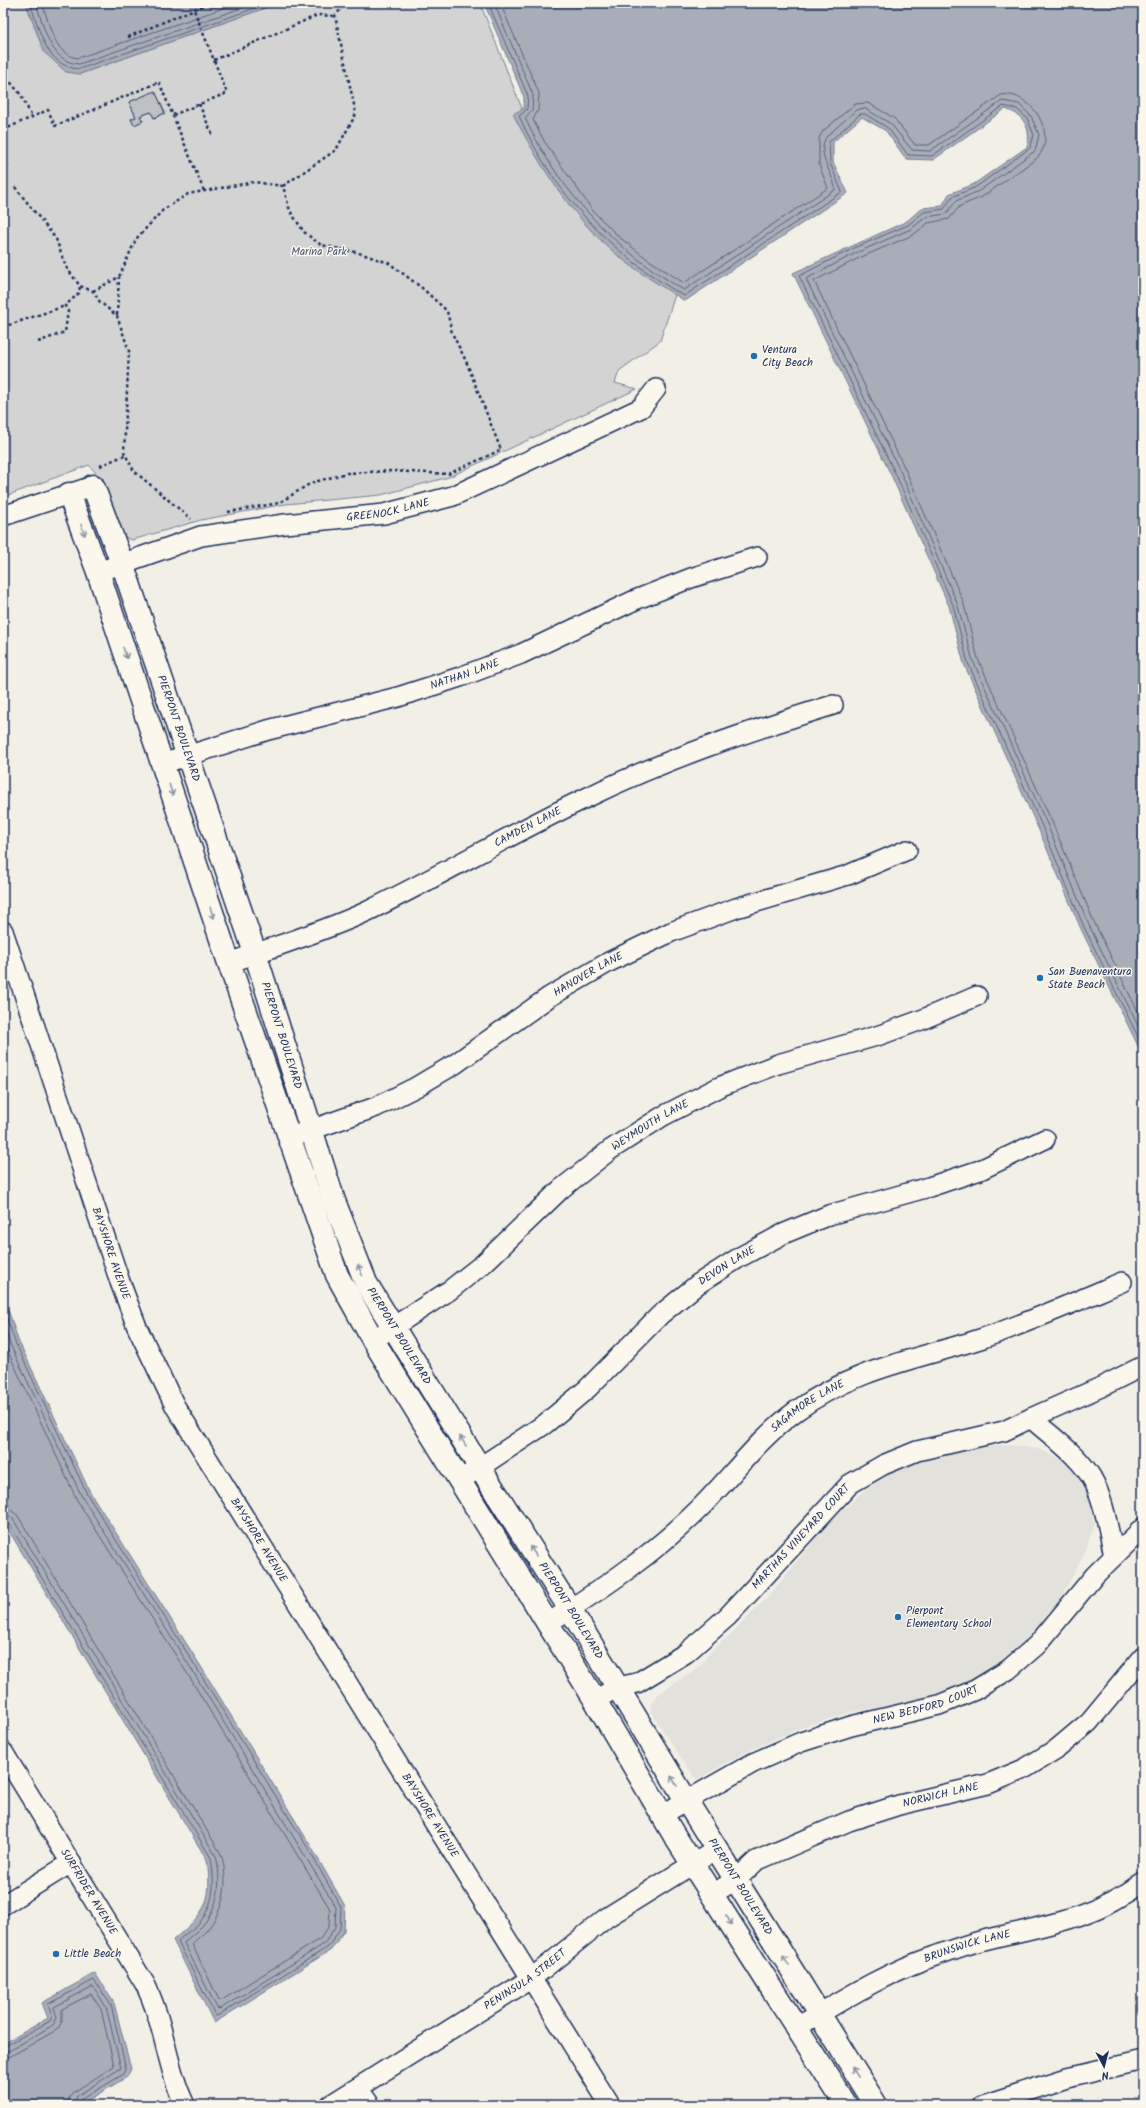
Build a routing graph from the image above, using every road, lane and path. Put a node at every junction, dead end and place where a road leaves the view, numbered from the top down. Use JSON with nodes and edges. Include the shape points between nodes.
{"nodes":[{"id":1,"x":209,"y":3,"type":"edge"},
{"id":2,"x":346,"y":3,"type":"edge"},
{"id":3,"x":194,"y":10,"type":"junction"},
{"id":4,"x":335,"y":16,"type":"junction"},
{"id":5,"x":128,"y":37,"type":"dead end"},
{"id":6,"x":214,"y":60,"type":"junction"},
{"id":7,"x":3,"y":73,"type":"edge"},
{"id":8,"x":199,"y":104,"type":"junction"},
{"id":9,"x":173,"y":116,"type":"junction"},
{"id":10,"x":32,"y":117,"type":"junction"},
{"id":11,"x":3,"y":130,"type":"edge"},
{"id":12,"x":213,"y":136,"type":"dead end"},
{"id":13,"x":3,"y":154,"type":"edge"},
{"id":14,"x":8,"y":167,"type":"dead end"},
{"id":15,"x":283,"y":186,"type":"junction"},
{"id":16,"x":15,"y":187,"type":"dead end"},
{"id":17,"x":204,"y":191,"type":"junction"},
{"id":18,"x":119,"y":277,"type":"junction"},
{"id":19,"x":80,"y":286,"type":"junction"},
{"id":20,"x":93,"y":291,"type":"junction"},
{"id":21,"x":65,"y":306,"type":"junction"},
{"id":22,"x":117,"y":316,"type":"junction"},
{"id":23,"x":3,"y":327,"type":"edge"},
{"id":24,"x":38,"y":342,"type":"dead end"},
{"id":25,"x":656,"y":389,"type":"dead end"},
{"id":26,"x":125,"y":455,"type":"junction"},
{"id":27,"x":100,"y":466,"type":"dead end"},
{"id":28,"x":93,"y":486,"type":"joint"},
{"id":29,"x":69,"y":494,"type":"junction"},
{"id":30,"x":227,"y":512,"type":"dead end"},
{"id":31,"x":3,"y":516,"type":"edge"},
{"id":32,"x":197,"y":518,"type":"dead end"},
{"id":33,"x":757,"y":557,"type":"dead end"},
{"id":34,"x":122,"y":564,"type":"junction"},
{"id":35,"x":98,"y":572,"type":"junction"},
{"id":36,"x":833,"y":705,"type":"dead end"},
{"id":37,"x":188,"y":756,"type":"junction"},
{"id":38,"x":162,"y":764,"type":"junction"},
{"id":39,"x":907,"y":850,"type":"dead end"},
{"id":40,"x":3,"y":931,"type":"edge"},
{"id":41,"x":255,"y":954,"type":"junction"},
{"id":42,"x":228,"y":963,"type":"junction"},
{"id":43,"x":977,"y":996,"type":"dead end"},
{"id":44,"x":310,"y":1131,"type":"junction"},
{"id":45,"x":288,"y":1138,"type":"junction"},
{"id":46,"x":1045,"y":1140,"type":"dead end"},
{"id":47,"x":1122,"y":1282,"type":"dead end"},
{"id":48,"x":393,"y":1327,"type":"junction"},
{"id":49,"x":373,"y":1340,"type":"junction"},
{"id":50,"x":1143,"y":1366,"type":"edge"},
{"id":51,"x":1032,"y":1418,"type":"junction"},
{"id":52,"x":480,"y":1468,"type":"junction"},
{"id":53,"x":459,"y":1481,"type":"junction"},
{"id":54,"x":1143,"y":1528,"type":"edge"},
{"id":55,"x":1114,"y":1556,"type":"junction"},
{"id":56,"x":570,"y":1609,"type":"junction"},
{"id":57,"x":548,"y":1623,"type":"junction"},
{"id":58,"x":1143,"y":1657,"type":"edge"},
{"id":59,"x":618,"y":1687,"type":"junction"},
{"id":60,"x":596,"y":1700,"type":"junction"},
{"id":61,"x":3,"y":1752,"type":"edge"},
{"id":62,"x":686,"y":1800,"type":"junction"},
{"id":63,"x":663,"y":1814,"type":"junction"},
{"id":64,"x":717,"y":1849,"type":"junction"},
{"id":65,"x":71,"y":1863,"type":"junction"},
{"id":66,"x":693,"y":1864,"type":"junction"},
{"id":67,"x":736,"y":1880,"type":"junction"},
{"id":68,"x":1143,"y":1882,"type":"edge"},
{"id":69,"x":712,"y":1894,"type":"junction"},
{"id":70,"x":3,"y":1905,"type":"edge"},
{"id":71,"x":532,"y":1978,"type":"junction"},
{"id":72,"x":819,"y":2014,"type":"junction"},
{"id":73,"x":797,"y":2027,"type":"junction"},
{"id":74,"x":1143,"y":2060,"type":"edge"},
{"id":75,"x":358,"y":2088,"type":"junction"},
{"id":76,"x":185,"y":2105,"type":"edge"},
{"id":77,"x":330,"y":2105,"type":"edge"},
{"id":78,"x":370,"y":2105,"type":"edge"},
{"id":79,"x":610,"y":2105,"type":"edge"},
{"id":80,"x":846,"y":2105,"type":"edge"},
{"id":81,"x":876,"y":2105,"type":"edge"},
{"id":82,"x":983,"y":2105,"type":"edge"}],
"edges":[{"from":1,"to":3,"type":"path"},
{"from":2,"to":4,"type":"path"},
{"from":3,"to":5,"type":"path"},
{"from":3,"to":6,"type":"path"},
{"from":4,"to":6,"type":"path","via":[[318,16]]},
{"from":4,"to":15,"type":"path","via":[[356,114],[336,150]]},
{"from":6,"to":8,"type":"path","via":[[227,93]]},
{"from":7,"to":10,"type":"path","via":[[21,95]]},
{"from":8,"to":9,"type":"path"},
{"from":8,"to":12,"type":"path"},
{"from":9,"to":10,"type":"path","via":[[159,82],[55,126],[48,110]]},
{"from":9,"to":17,"type":"path"},
{"from":10,"to":11,"type":"path"},
{"from":13,"to":14,"type":"path"},
{"from":15,"to":17,"type":"path","via":[[254,182]]},
{"from":15,"to":30,"type":"path","via":[[290,211],[304,232],[321,245],[356,252],[389,263],[447,311],[452,333],[466,360],[501,450],[448,474],[347,473],[311,483],[279,503]]},
{"from":16,"to":19,"type":"path","via":[[56,239],[66,267]]},
{"from":17,"to":18,"type":"path","via":[[188,194],[163,210],[136,239]]},
{"from":18,"to":20,"type":"path"},
{"from":18,"to":22,"type":"path"},
{"from":19,"to":20,"type":"path"},
{"from":19,"to":21,"type":"path","via":[[79,293]]},
{"from":20,"to":22,"type":"path","via":[[100,302]]},
{"from":21,"to":23,"type":"path"},
{"from":21,"to":24,"type":"path","via":[[68,311],[65,332]]},
{"from":22,"to":26,"type":"path","via":[[129,351]]},
{"from":25,"to":34,"type":"street","name":"GREENOCK LANE","via":[[641,408],[453,496],[384,514],[201,536]]},
{"from":26,"to":27,"type":"path"},
{"from":26,"to":32,"type":"path","via":[[134,471],[190,519]]},
{"from":28,"to":29,"type":"street"},
{"from":28,"to":34,"type":"street","name":"PIERPONT BOULEVARD"},
{"from":29,"to":31,"type":"street"},
{"from":29,"to":35,"type":"street","name":"PIERPONT BOULEVARD","one_way":true},
{"from":33,"to":37,"type":"street","name":"NATHAN LANE","via":[[691,578],[635,600],[521,654],[460,677],[398,697],[268,730]]},
{"from":34,"to":35,"type":"street","name":"GREENOCK LANE"},
{"from":34,"to":37,"type":"street","name":"PIERPONT BOULEVARD"},
{"from":35,"to":38,"type":"street","name":"PIERPONT BOULEVARD","one_way":true},
{"from":36,"to":41,"type":"street","name":"CAMDEN LANE","via":[[732,737],[586,797],[367,911],[320,932]]},
{"from":37,"to":38,"type":"street","name":"NATHAN LANE"},
{"from":37,"to":41,"type":"street","name":"PIERPONT BOULEVARD"},
{"from":38,"to":42,"type":"street","name":"PIERPONT BOULEVARD","one_way":true},
{"from":39,"to":44,"type":"street","name":"HANOVER LANE","via":[[848,875],[736,908],[671,932],[609,962],[549,997],[455,1064],[416,1087],[376,1106]]},
{"from":40,"to":71,"type":"street","name":"BAYSHORE AVENUE","via":[[120,1282],[156,1369],[195,1441]]},
{"from":41,"to":42,"type":"street","name":"CAMDEN LANE"},
{"from":41,"to":44,"type":"street","name":"PIERPONT BOULEVARD"},
{"from":42,"to":45,"type":"street","name":"PIERPONT BOULEVARD"},
{"from":43,"to":48,"type":"street","name":"WEYMOUTH LANE","via":[[880,1035],[778,1064],[719,1087],[663,1116],[610,1150],[561,1189],[484,1263],[450,1290]]},
{"from":44,"to":45,"type":"street","name":"HANOVER LANE"},
{"from":48,"to":44,"type":"street","name":"PIERPONT BOULEVARD","one_way":true,"via":[[366,1283],[352,1251]]},
{"from":45,"to":49,"type":"street","name":"PIERPONT BOULEVARD","via":[[337,1275]]},
{"from":46,"to":52,"type":"street","name":"DEVON LANE","via":[[980,1170],[829,1215],[783,1234],[740,1257],[698,1284],[660,1315],[587,1389],[545,1424]]},
{"from":47,"to":56,"type":"street","name":"SAGAMORE LANE","via":[[1044,1315],[980,1338],[873,1370],[833,1388],[796,1411],[763,1439],[701,1507],[666,1540],[629,1570]]},
{"from":48,"to":49,"type":"street","name":"WEYMOUTH LANE"},
{"from":52,"to":48,"type":"street","name":"PIERPONT BOULEVARD","one_way":true},
{"from":49,"to":53,"type":"street","name":"PIERPONT BOULEVARD"},
{"from":50,"to":51,"type":"street","name":"MARTHAS VINEYARD COURT"},
{"from":51,"to":55,"type":"street","via":[[1081,1464],[1095,1484]]},
{"from":51,"to":59,"type":"street","name":"MARTHAS VINEYARD COURT","via":[[1004,1431],[917,1451],[883,1465],[850,1484],[728,1616],[691,1648],[637,1683]]},
{"from":52,"to":53,"type":"street","name":"DEVON LANE"},
{"from":56,"to":52,"type":"street","name":"PIERPONT BOULEVARD","one_way":true},
{"from":53,"to":57,"type":"street","name":"PIERPONT BOULEVARD"},
{"from":54,"to":55,"type":"street","name":"NEW BEDFORD COURT"},
{"from":55,"to":62,"type":"street","name":"NEW BEDFORD COURT","via":[[1037,1645],[1008,1670],[975,1690],[940,1705],[851,1726],[801,1742],[753,1763]]},
{"from":56,"to":57,"type":"street","name":"SAGAMORE LANE"},
{"from":56,"to":59,"type":"street","name":"PIERPONT BOULEVARD"},
{"from":57,"to":60,"type":"street","name":"PIERPONT BOULEVARD"},
{"from":58,"to":67,"type":"street","name":"NORWICH LANE","via":[[1088,1722],[1058,1748],[1024,1769],[988,1784],[899,1805],[849,1821],[756,1861]]},
{"from":59,"to":60,"type":"street","name":"MARTHAS VINEYARD COURT"},
{"from":62,"to":59,"type":"street","name":"PIERPONT BOULEVARD","one_way":true},
{"from":60,"to":63,"type":"street","name":"PIERPONT BOULEVARD"},
{"from":61,"to":65,"type":"street","name":"SURFRIDER AVENUE"},
{"from":62,"to":63,"type":"street","name":"NEW BEDFORD COURT"},
{"from":62,"to":64,"type":"street","name":"PIERPONT BOULEVARD"},
{"from":63,"to":66,"type":"street","name":"PIERPONT BOULEVARD"},
{"from":64,"to":66,"type":"street","name":"PENINSULA STREET"},
{"from":64,"to":67,"type":"street","name":"PIERPONT BOULEVARD"},
{"from":65,"to":70,"type":"street"},
{"from":65,"to":76,"type":"street","name":"SURFRIDER AVENUE","via":[[146,1984],[160,2019],[171,2068]]},
{"from":66,"to":69,"type":"street","name":"PIERPONT BOULEVARD"},
{"from":66,"to":71,"type":"street","name":"PENINSULA STREET","via":[[606,1918]]},
{"from":67,"to":69,"type":"street","name":"NORWICH LANE"},
{"from":72,"to":67,"type":"street","name":"PIERPONT BOULEVARD","one_way":true},
{"from":68,"to":72,"type":"street","name":"BRUNSWICK LANE","via":[[1108,1904],[1071,1920],[982,1940],[933,1956],[886,1977]]},
{"from":69,"to":73,"type":"street","name":"PIERPONT BOULEVARD","one_way":true},
{"from":71,"to":75,"type":"street","name":"PENINSULA STREET"},
{"from":71,"to":79,"type":"street","name":"BAYSHORE AVENUE"},
{"from":72,"to":73,"type":"street","name":"BRUNSWICK LANE"},
{"from":81,"to":72,"type":"street","name":"PIERPONT BOULEVARD","one_way":true},
{"from":73,"to":80,"type":"street","name":"PIERPONT BOULEVARD"},
{"from":74,"to":82,"type":"street","via":[[1066,2078]]},
{"from":75,"to":77,"type":"street","name":"PENINSULA STREET"},
{"from":75,"to":78,"type":"street"}]}
